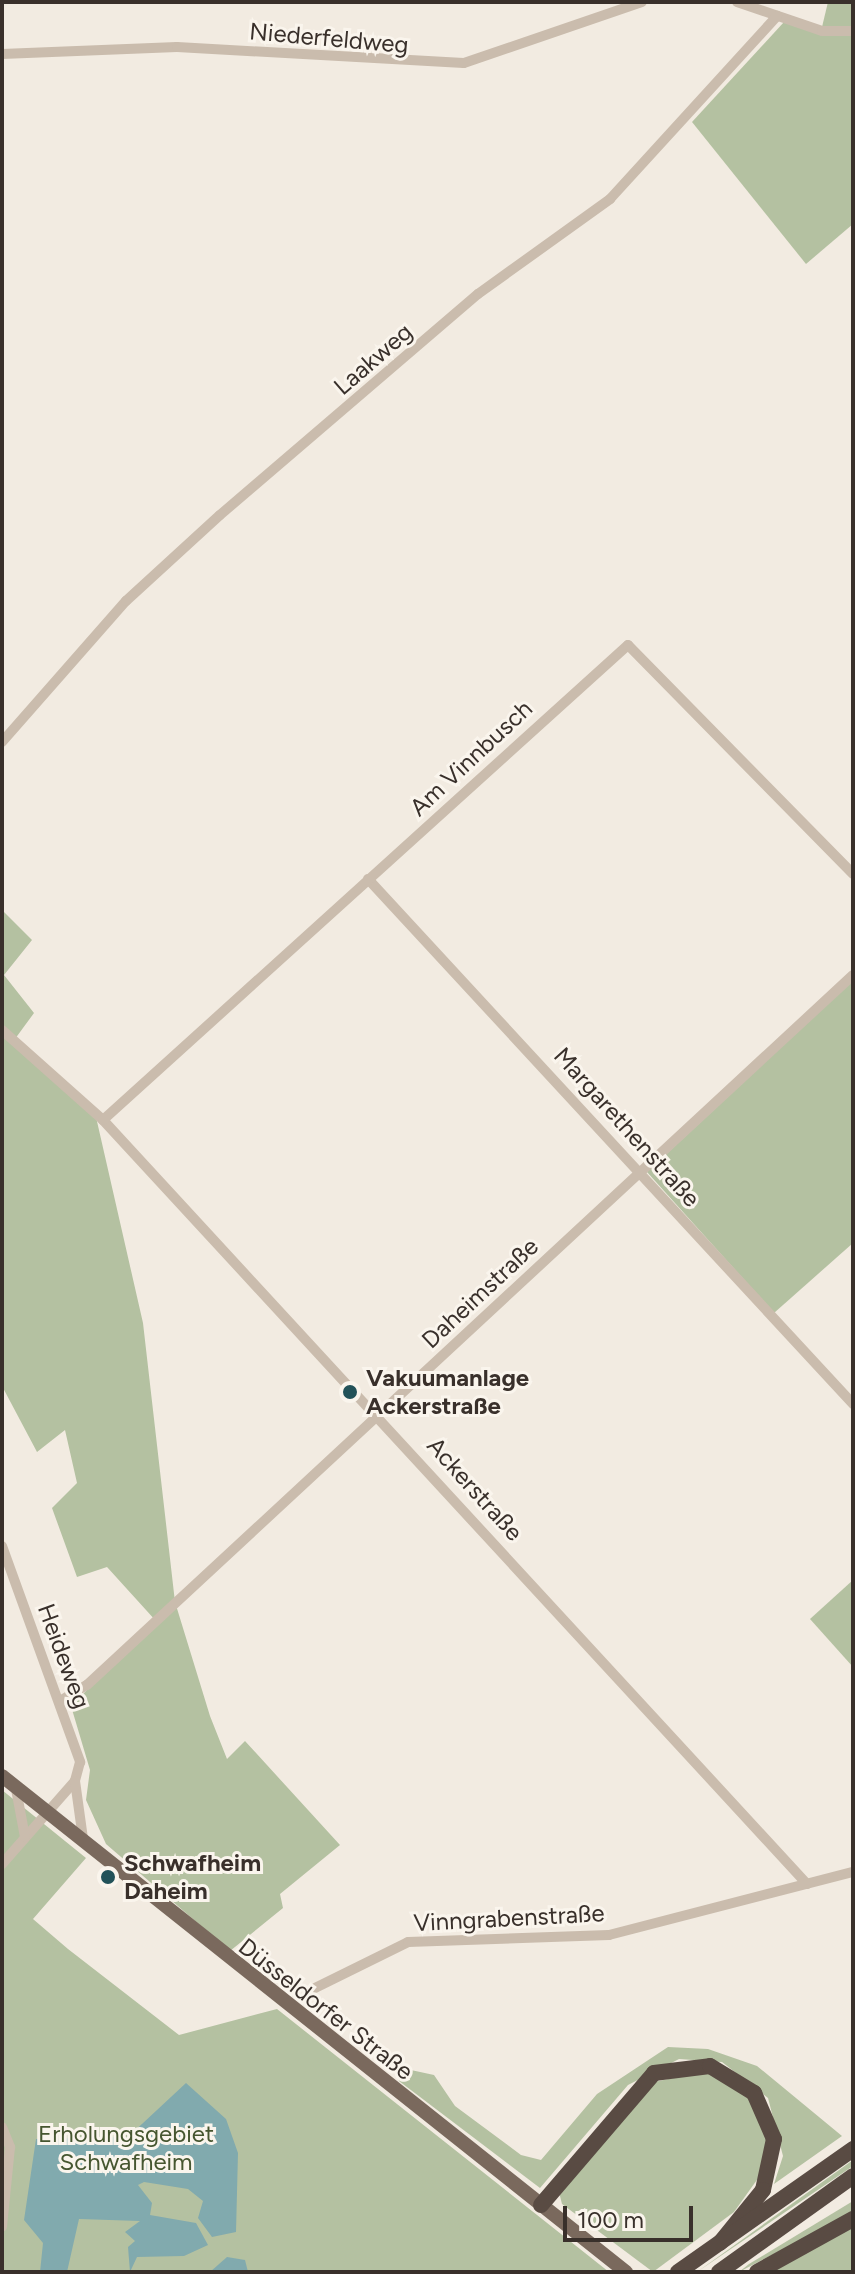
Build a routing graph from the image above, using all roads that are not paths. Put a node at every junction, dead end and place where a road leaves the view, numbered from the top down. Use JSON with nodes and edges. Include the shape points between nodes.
{"nodes":[{"id":1,"x":642,"y":2,"type":"edge"},
{"id":2,"x":737,"y":2,"type":"edge"},
{"id":3,"x":777,"y":16,"type":"junction"},
{"id":4,"x":853,"y":31,"type":"edge"},
{"id":5,"x":2,"y":54,"type":"edge"},
{"id":6,"x":2,"y":742,"type":"edge"},
{"id":7,"x":853,"y":874,"type":"edge"},
{"id":8,"x":368,"y":879,"type":"junction"},
{"id":9,"x":853,"y":975,"type":"edge"},
{"id":10,"x":2,"y":1030,"type":"edge"},
{"id":11,"x":103,"y":1120,"type":"junction"},
{"id":12,"x":640,"y":1171,"type":"junction"},
{"id":13,"x":853,"y":1404,"type":"edge"},
{"id":14,"x":379,"y":1414,"type":"junction"},
{"id":15,"x":2,"y":1546,"type":"edge"},
{"id":16,"x":60,"y":1701,"type":"junction"},
{"id":17,"x":2,"y":1776,"type":"edge"},
{"id":18,"x":75,"y":1781,"type":"junction"},
{"id":19,"x":15,"y":1787,"type":"junction"},
{"id":20,"x":49,"y":1812,"type":"junction"},
{"id":21,"x":25,"y":1837,"type":"junction"},
{"id":22,"x":84,"y":1841,"type":"junction"},
{"id":23,"x":2,"y":1864,"type":"edge"},
{"id":24,"x":853,"y":1872,"type":"edge"},
{"id":25,"x":807,"y":1884,"type":"junction"},
{"id":26,"x":315,"y":1988,"type":"dead end"},
{"id":27,"x":2,"y":2127,"type":"edge"},
{"id":28,"x":853,"y":2149,"type":"edge"},
{"id":29,"x":853,"y":2176,"type":"edge"},
{"id":30,"x":541,"y":2205,"type":"junction"},
{"id":31,"x":853,"y":2219,"type":"edge"},
{"id":32,"x":2,"y":2227,"type":"edge"},
{"id":33,"x":720,"y":2243,"type":"junction"},
{"id":34,"x":626,"y":2272,"type":"edge"},
{"id":35,"x":678,"y":2272,"type":"edge"},
{"id":36,"x":719,"y":2272,"type":"edge"},
{"id":37,"x":757,"y":2272,"type":"edge"}],
"edges":[{"from":1,"to":5,"type":"street","name":"Niederfeldweg","via":[[464,63],[177,47]]},
{"from":2,"to":3,"type":"street"},
{"from":3,"to":4,"type":"street","via":[[822,31]]},
{"from":3,"to":6,"type":"street","name":"Laakweg","via":[[610,199],[478,294],[220,515],[126,601]]},
{"from":7,"to":8,"type":"street","name":"Am Vinnbusch","via":[[628,645]]},
{"from":8,"to":11,"type":"street","name":"Am Vinnbusch"},
{"from":8,"to":12,"type":"street","name":"Margarethenstraße"},
{"from":9,"to":12,"type":"street","name":"Daheimstraße"},
{"from":10,"to":11,"type":"street","name":"Ackerstraße"},
{"from":11,"to":14,"type":"street","name":"Ackerstraße"},
{"from":12,"to":13,"type":"street","name":"Margarethenstraße"},
{"from":12,"to":14,"type":"street","name":"Daheimstraße"},
{"from":14,"to":16,"type":"street","name":"Daheimstraße","via":[[87,1685]]},
{"from":14,"to":25,"type":"street","name":"Ackerstraße"},
{"from":15,"to":16,"type":"street","name":"Heideweg"},
{"from":16,"to":18,"type":"street","name":"Heideweg","via":[[80,1762]]},
{"from":17,"to":19,"type":"main road","name":"Düsseldorfer Straße"},
{"from":18,"to":20,"type":"street"},
{"from":18,"to":22,"type":"street","name":"Heideweg"},
{"from":19,"to":20,"type":"main road","name":"Düsseldorfer Straße"},
{"from":19,"to":21,"type":"street"},
{"from":20,"to":21,"type":"street"},
{"from":20,"to":22,"type":"main road","name":"Düsseldorfer Straße"},
{"from":21,"to":23,"type":"street"},
{"from":22,"to":30,"type":"main road","name":"Düsseldorfer Straße"},
{"from":24,"to":25,"type":"street","name":"Vinngrabenstraße"},
{"from":25,"to":26,"type":"street","name":"Vinngrabenstraße","via":[[609,1935],[408,1942]]},
{"from":27,"to":32,"type":"street","via":[[10,2147]]},
{"from":28,"to":33,"type":"highway"},
{"from":29,"to":36,"type":"highway"},
{"from":30,"to":33,"type":"highway","via":[[630,2093],[673,2065],[710,2066],[754,2093],[774,2139],[763,2190]]},
{"from":30,"to":34,"type":"main road","name":"Düsseldorfer Straße"},
{"from":31,"to":37,"type":"highway"},
{"from":33,"to":35,"type":"highway"}]}
